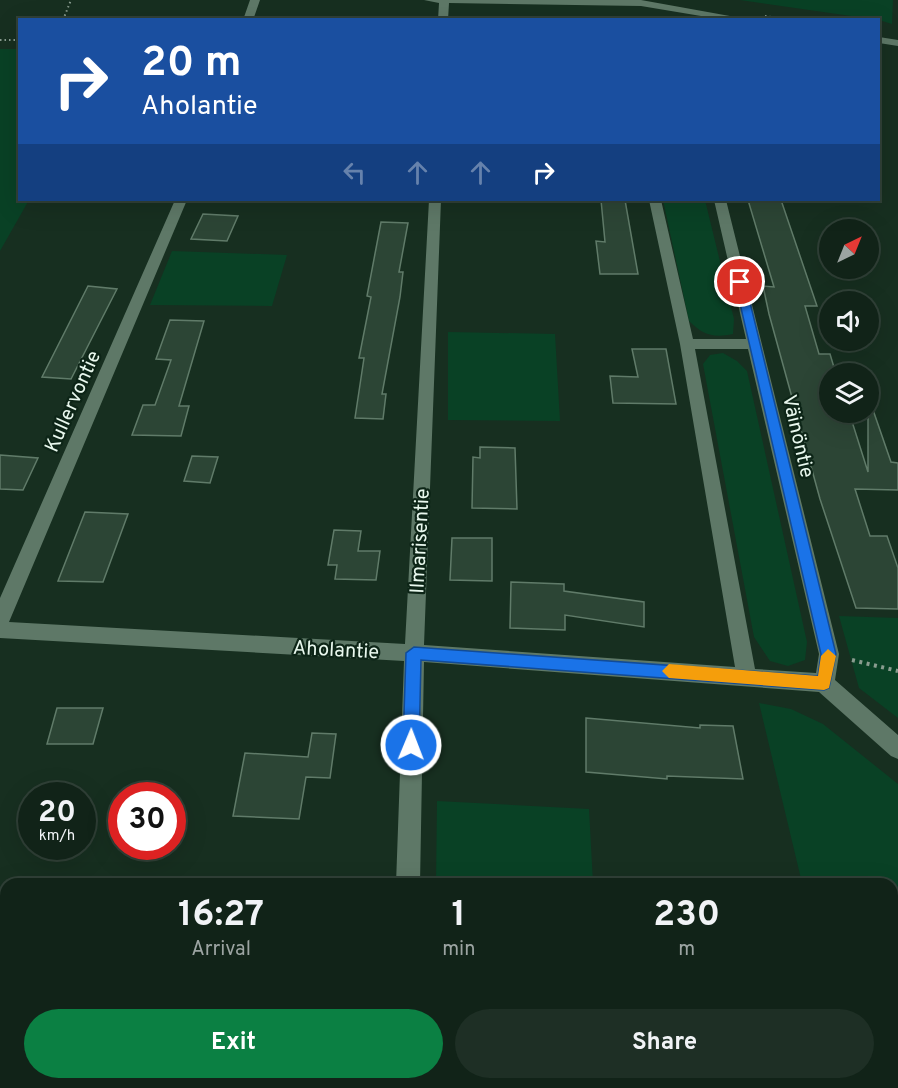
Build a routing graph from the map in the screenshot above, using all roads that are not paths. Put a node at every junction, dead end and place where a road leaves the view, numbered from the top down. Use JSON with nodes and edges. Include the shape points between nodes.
{"nodes":[{"id":1,"x":255,"y":0,"type":"edge"},
{"id":2,"x":429,"y":0,"type":"edge"},
{"id":3,"x":444,"y":0,"type":"edge"},
{"id":4,"x":640,"y":1,"type":"edge"},
{"id":5,"x":677,"y":14,"type":"edge"},
{"id":6,"x":249,"y":18,"type":"edge"},
{"id":7,"x":443,"y":18,"type":"edge"},
{"id":8,"x":724,"y":18,"type":"edge"},
{"id":9,"x":880,"y":40,"type":"edge"},
{"id":10,"x":898,"y":43,"type":"edge"},
{"id":11,"x":181,"y":201,"type":"edge"},
{"id":12,"x":435,"y":201,"type":"edge"},
{"id":13,"x":655,"y":201,"type":"edge"},
{"id":14,"x":720,"y":201,"type":"edge"},
{"id":15,"x":687,"y":344,"type":"junction"},
{"id":16,"x":755,"y":344,"type":"junction"},
{"id":17,"x":0,"y":620,"type":"edge"},
{"id":18,"x":0,"y":630,"type":"edge"},
{"id":19,"x":414,"y":653,"type":"junction"},
{"id":20,"x":746,"y":676,"type":"junction"},
{"id":21,"x":824,"y":683,"type":"junction"},
{"id":22,"x":898,"y":749,"type":"edge"},
{"id":23,"x":408,"y":878,"type":"edge"}],
"edges":[{"from":1,"to":6,"type":"street"},
{"from":2,"to":3,"type":"street"},
{"from":3,"to":4,"type":"street","via":[[613,7]]},
{"from":3,"to":7,"type":"street"},
{"from":4,"to":5,"type":"street"},
{"from":5,"to":8,"type":"street"},
{"from":9,"to":10,"type":"street"},
{"from":11,"to":17,"type":"street","name":"Kullervontie"},
{"from":12,"to":19,"type":"street","name":"Ilmarisentie"},
{"from":13,"to":15,"type":"street"},
{"from":14,"to":16,"type":"street","name":"Väinöntie"},
{"from":15,"to":16,"type":"street"},
{"from":15,"to":20,"type":"street"},
{"from":16,"to":21,"type":"street","name":"Väinöntie","via":[[829,654]]},
{"from":18,"to":19,"type":"street","name":"Aholantie"},
{"from":19,"to":20,"type":"street","name":"Aholantie"},
{"from":19,"to":23,"type":"street","name":"Ilmarisentie"},
{"from":20,"to":21,"type":"street","name":"Aholantie"},
{"from":21,"to":22,"type":"street"}]}
